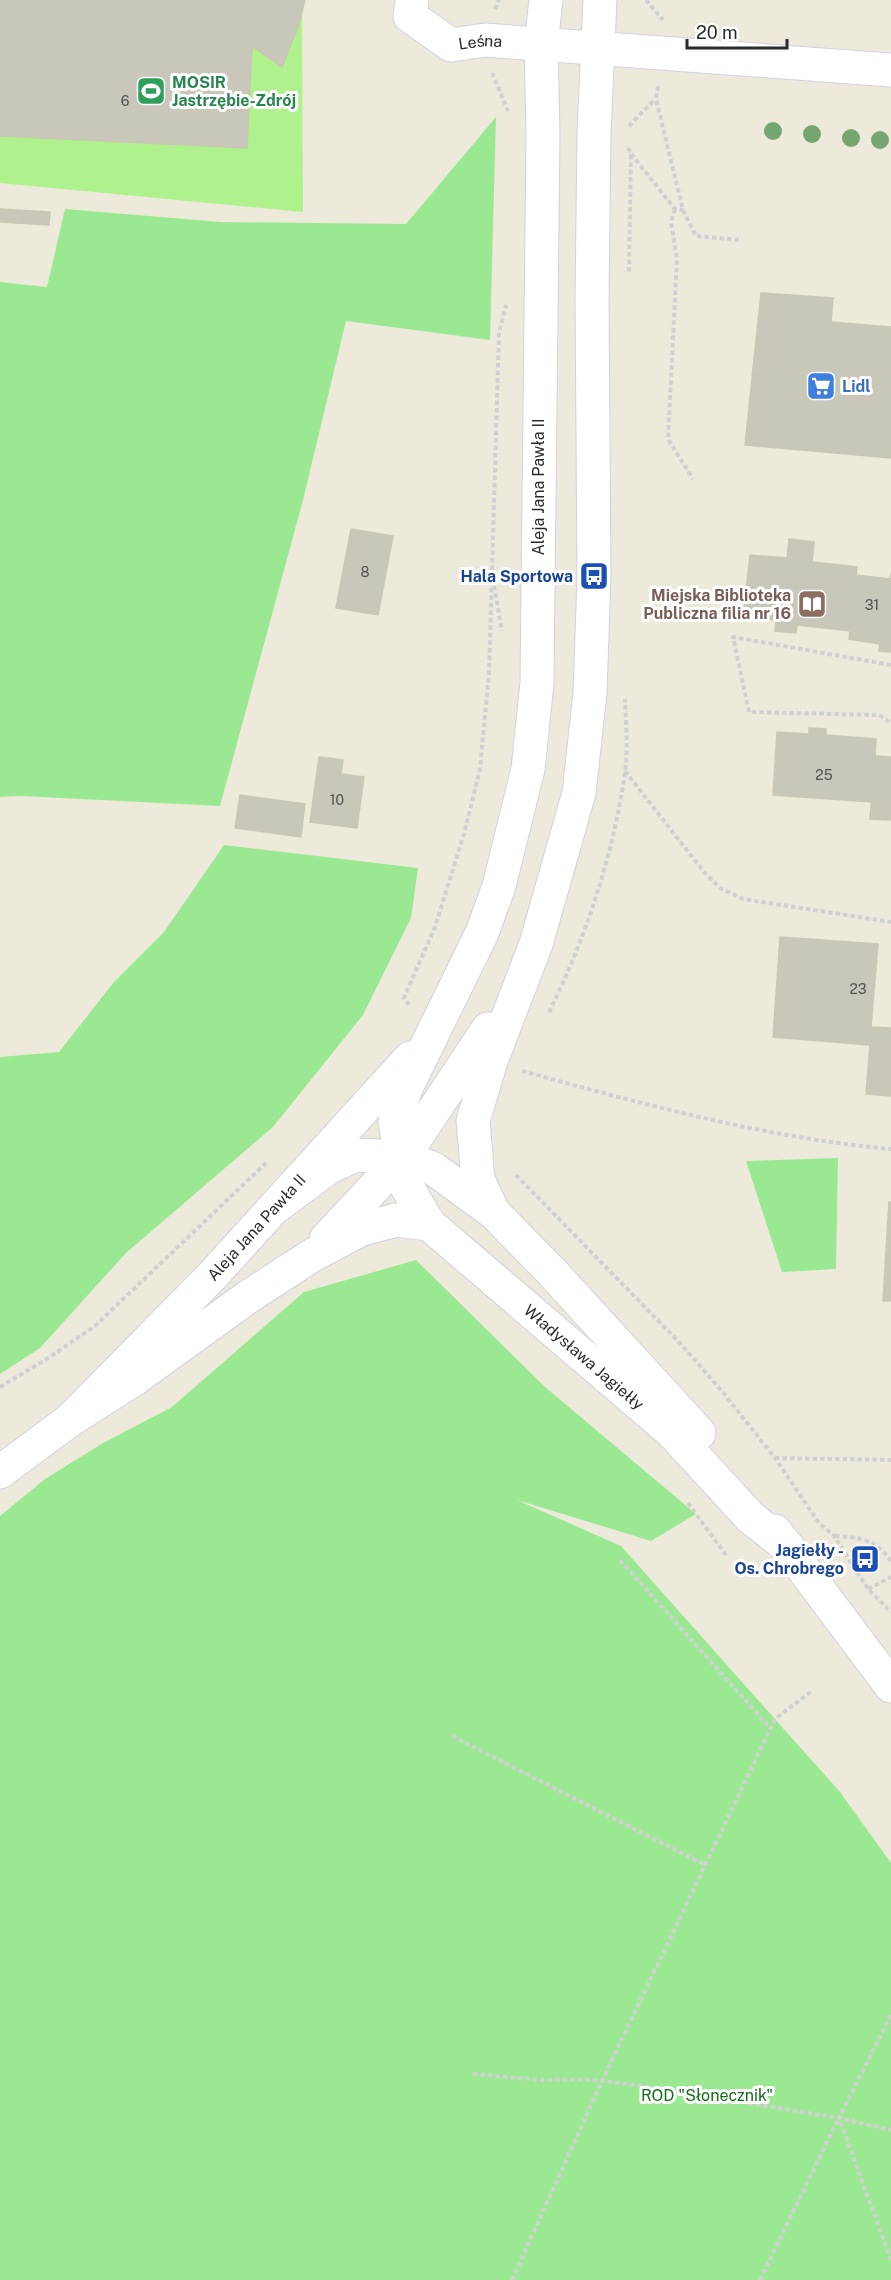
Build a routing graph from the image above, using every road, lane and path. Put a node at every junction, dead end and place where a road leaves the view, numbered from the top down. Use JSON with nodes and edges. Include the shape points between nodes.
{"nodes":[{"id":1,"x":412,"y":0,"type":"edge"},
{"id":2,"x":546,"y":0,"type":"edge"},
{"id":3,"x":600,"y":0,"type":"edge"},
{"id":4,"x":646,"y":0,"type":"edge"},
{"id":5,"x":664,"y":21,"type":"dead end"},
{"id":6,"x":541,"y":44,"type":"junction"},
{"id":7,"x":598,"y":48,"type":"junction"},
{"id":8,"x":491,"y":70,"type":"dead end"},
{"id":9,"x":891,"y":70,"type":"edge"},
{"id":10,"x":512,"y":122,"type":"dead end"},
{"id":11,"x":622,"y":134,"type":"dead end"},
{"id":12,"x":631,"y":153,"type":"dead end"},
{"id":13,"x":675,"y":209,"type":"junction"},
{"id":14,"x":683,"y":210,"type":"junction"},
{"id":15,"x":741,"y":240,"type":"dead end"},
{"id":16,"x":506,"y":303,"type":"dead end"},
{"id":17,"x":693,"y":479,"type":"dead end"},
{"id":18,"x":493,"y":575,"type":"junction"},
{"id":19,"x":503,"y":641,"type":"dead end"},
{"id":20,"x":891,"y":665,"type":"edge"},
{"id":21,"x":891,"y":723,"type":"edge"},
{"id":22,"x":625,"y":771,"type":"dead end"},
{"id":23,"x":891,"y":922,"type":"edge"},
{"id":24,"x":536,"y":944,"type":"junction"},
{"id":25,"x":425,"y":1020,"type":"junction"},
{"id":26,"x":519,"y":1081,"type":"dead end"},
{"id":27,"x":891,"y":1149,"type":"edge"},
{"id":28,"x":403,"y":1157,"type":"junction"},
{"id":29,"x":269,"y":1160,"type":"dead end"},
{"id":30,"x":513,"y":1167,"type":"dead end"},
{"id":31,"x":277,"y":1206,"type":"junction"},
{"id":32,"x":493,"y":1212,"type":"junction"},
{"id":33,"x":429,"y":1224,"type":"junction"},
{"id":34,"x":311,"y":1256,"type":"junction"},
{"id":35,"x":0,"y":1387,"type":"edge"},
{"id":36,"x":70,"y":1420,"type":"junction"},
{"id":37,"x":775,"y":1458,"type":"junction"},
{"id":38,"x":891,"y":1460,"type":"edge"},
{"id":39,"x":0,"y":1472,"type":"edge"},
{"id":40,"x":834,"y":1536,"type":"junction"},
{"id":41,"x":788,"y":1547,"type":"junction"},
{"id":42,"x":620,"y":1560,"type":"dead end"},
{"id":43,"x":891,"y":1561,"type":"edge"},
{"id":44,"x":891,"y":1577,"type":"edge"},
{"id":45,"x":868,"y":1590,"type":"junction"},
{"id":46,"x":891,"y":1612,"type":"edge"},
{"id":47,"x":891,"y":1686,"type":"edge"},
{"id":48,"x":813,"y":1690,"type":"dead end"},
{"id":49,"x":770,"y":1728,"type":"junction"},
{"id":50,"x":452,"y":1736,"type":"dead end"},
{"id":51,"x":705,"y":1865,"type":"junction"},
{"id":52,"x":891,"y":2015,"type":"edge"},
{"id":53,"x":474,"y":2074,"type":"dead end"},
{"id":54,"x":602,"y":2081,"type":"junction"},
{"id":55,"x":839,"y":2118,"type":"junction"},
{"id":56,"x":891,"y":2130,"type":"edge"},
{"id":57,"x":891,"y":2260,"type":"edge"},
{"id":58,"x":512,"y":2280,"type":"edge"},
{"id":59,"x":760,"y":2280,"type":"edge"}],
"edges":[{"from":1,"to":6,"type":"street","name":"Leśna","via":[[411,16],[452,45],[485,40]]},
{"from":2,"to":6,"type":"street","name":"Aleja Jana Pawła II"},
{"from":3,"to":7,"type":"street","name":"Aleja Jana Pawła II"},
{"from":4,"to":5,"type":"path"},
{"from":6,"to":7,"type":"street"},
{"from":6,"to":25,"type":"street","name":"Aleja Jana Pawła II","via":[[537,683],[530,758],[499,886],[482,933]]},
{"from":7,"to":9,"type":"street"},
{"from":7,"to":24,"type":"street","name":"Aleja Jana Pawła II","via":[[590,693],[579,794]]},
{"from":8,"to":10,"type":"path"},
{"from":11,"to":14,"type":"path","via":[[656,99]]},
{"from":12,"to":13,"type":"path"},
{"from":13,"to":14,"type":"path"},
{"from":13,"to":17,"type":"path","via":[[671,222],[677,259],[668,439]]},
{"from":14,"to":15,"type":"path","via":[[696,236]]},
{"from":16,"to":18,"type":"path","via":[[499,333]]},
{"from":18,"to":19,"type":"path"},
{"from":18,"to":25,"type":"path","via":[[480,769],[435,927],[404,998]]},
{"from":20,"to":21,"type":"path","via":[[733,637],[749,712],[879,715]]},
{"from":22,"to":23,"type":"path","via":[[720,888],[743,899]]},
{"from":24,"to":28,"type":"street","name":"Aleja Jana Pawła II","via":[[474,1053]]},
{"from":24,"to":32,"type":"street","name":"Aleja Jana Pawła II","via":[[472,1121],[477,1179]]},
{"from":25,"to":28,"type":"street","name":"Aleja Jana Pawła II","via":[[395,1122]]},
{"from":25,"to":31,"type":"street","name":"Aleja Jana Pawła II"},
{"from":26,"to":27,"type":"path","via":[[521,1071],[734,1124],[837,1144]]},
{"from":28,"to":31,"type":"street","name":"Władysława Jagiełły","via":[[355,1155],[328,1168]]},
{"from":28,"to":32,"type":"street","name":"Władysława Jagiełły","via":[[434,1169]]},
{"from":28,"to":33,"type":"street","name":"Władysława Jagiełły","via":[[407,1187]]},
{"from":28,"to":34,"type":"street","name":"Aleja Jana Pawła II"},
{"from":29,"to":35,"type":"path","via":[[96,1324],[50,1358]]},
{"from":30,"to":37,"type":"path","via":[[516,1176],[679,1342]]},
{"from":31,"to":36,"type":"street","name":"Aleja Jana Pawła II"},
{"from":32,"to":41,"type":"street","name":"Władysława Jagiełły","via":[[689,1421]]},
{"from":33,"to":34,"type":"street","name":"Aleja Jana Pawła II","via":[[396,1220],[362,1229]]},
{"from":33,"to":41,"type":"street","name":"Władysława Jagiełły","via":[[672,1433],[750,1517]]},
{"from":34,"to":36,"type":"street","name":"Aleja Jana Pawła II"},
{"from":36,"to":39,"type":"street","name":"Aleja Jana Pawła II"},
{"from":37,"to":38,"type":"path"},
{"from":37,"to":40,"type":"path","via":[[819,1523]]},
{"from":40,"to":43,"type":"path","via":[[861,1538],[880,1546]]},
{"from":40,"to":45,"type":"path"},
{"from":41,"to":47,"type":"street","name":"Władysława Jagiełły"},
{"from":42,"to":49,"type":"path"},
{"from":44,"to":45,"type":"path"},
{"from":45,"to":46,"type":"path"},
{"from":48,"to":49,"type":"path","via":[[775,1719]]},
{"from":49,"to":51,"type":"path"},
{"from":50,"to":51,"type":"path"},
{"from":51,"to":54,"type":"path"},
{"from":52,"to":55,"type":"path"},
{"from":53,"to":54,"type":"path"},
{"from":54,"to":55,"type":"path"},
{"from":54,"to":58,"type":"path"},
{"from":55,"to":56,"type":"path"},
{"from":55,"to":57,"type":"path"},
{"from":55,"to":59,"type":"path"}]}
